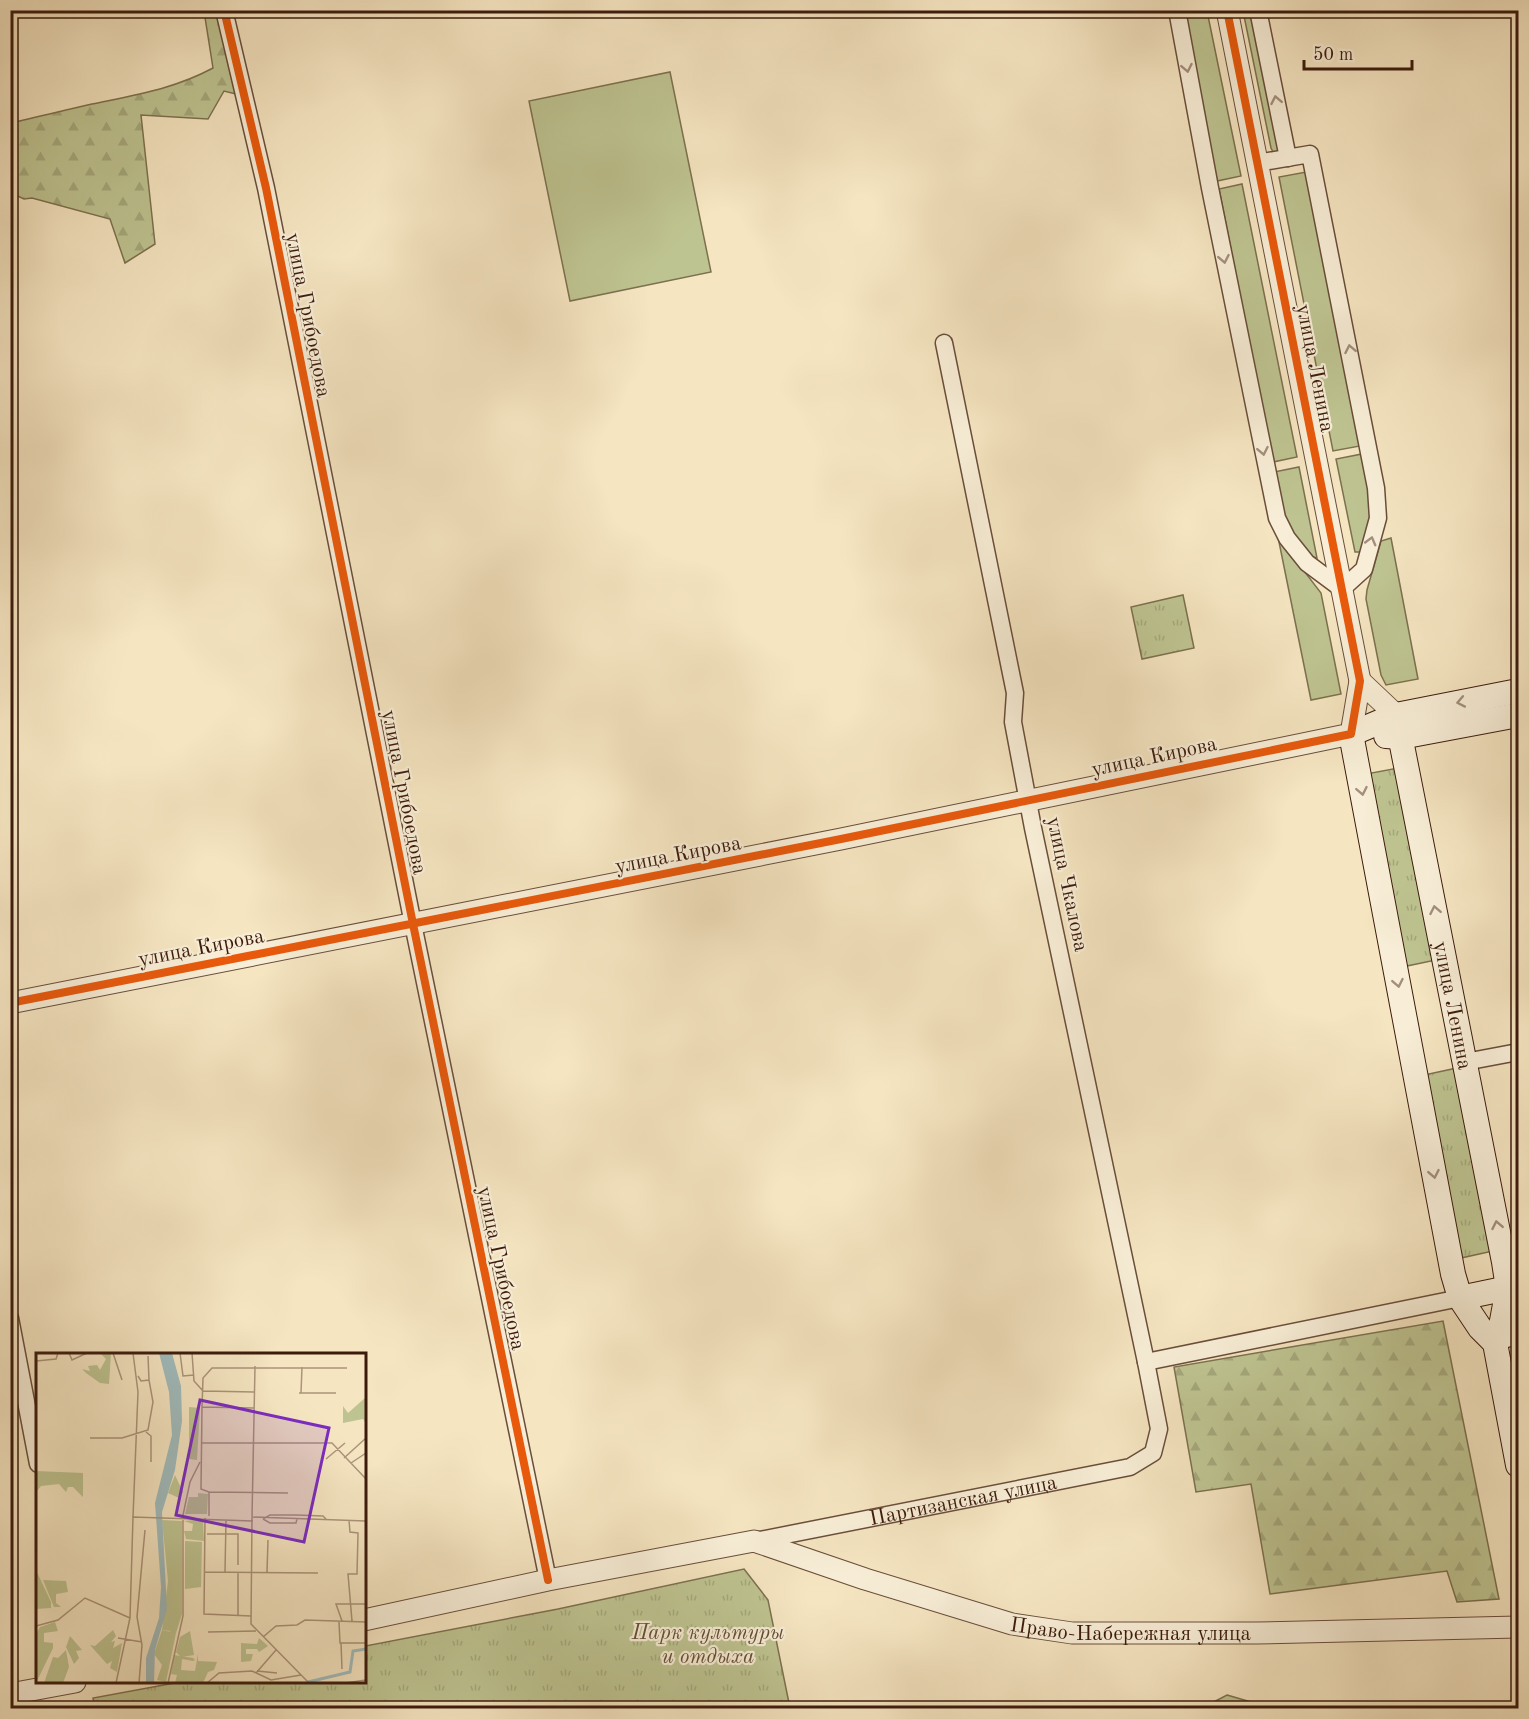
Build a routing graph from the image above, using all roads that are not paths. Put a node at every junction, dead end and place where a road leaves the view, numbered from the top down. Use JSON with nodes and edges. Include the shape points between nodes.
{"nodes":[{"id":1,"x":224,"y":10,"type":"edge"},
{"id":2,"x":1177,"y":10,"type":"edge"},
{"id":3,"x":1227,"y":10,"type":"edge"},
{"id":4,"x":1258,"y":10,"type":"edge"},
{"id":5,"x":1288,"y":158,"type":"junction"},
{"id":6,"x":1257,"y":163,"type":"junction"},
{"id":7,"x":944,"y":344,"type":"dead end"},
{"id":8,"x":1342,"y":589,"type":"junction"},
{"id":9,"x":1360,"y":681,"type":"junction"},
{"id":10,"x":1518,"y":691,"type":"edge"},
{"id":11,"x":1518,"y":715,"type":"edge"},
{"id":12,"x":1398,"y":726,"type":"junction"},
{"id":13,"x":1351,"y":734,"type":"junction"},
{"id":14,"x":1028,"y":801,"type":"junction"},
{"id":15,"x":413,"y":924,"type":"junction"},
{"id":16,"x":10,"y":1003,"type":"edge"},
{"id":17,"x":1518,"y":1052,"type":"edge"},
{"id":18,"x":1465,"y":1062,"type":"junction"},
{"id":19,"x":1508,"y":1288,"type":"junction"},
{"id":20,"x":1460,"y":1298,"type":"junction"},
{"id":21,"x":10,"y":1318,"type":"edge"},
{"id":22,"x":1518,"y":1335,"type":"edge"},
{"id":23,"x":1495,"y":1344,"type":"junction"},
{"id":24,"x":1146,"y":1362,"type":"junction"},
{"id":25,"x":36,"y":1454,"type":"edge"},
{"id":26,"x":1518,"y":1465,"type":"edge"},
{"id":27,"x":754,"y":1541,"type":"junction"},
{"id":28,"x":548,"y":1580,"type":"junction"},
{"id":29,"x":366,"y":1620,"type":"edge"},
{"id":30,"x":1518,"y":1626,"type":"edge"},
{"id":31,"x":70,"y":1683,"type":"edge"},
{"id":32,"x":10,"y":1694,"type":"edge"}],
"edges":[{"from":1,"to":15,"type":"street","name":"улица Грибоедова","via":[[266,188]]},
{"from":2,"to":8,"type":"street","one_way":true,"via":[[1277,518],[1306,563]]},
{"from":3,"to":6,"type":"street","name":"улица Ленина"},
{"from":5,"to":4,"type":"street","one_way":true},
{"from":5,"to":6,"type":"street"},
{"from":8,"to":5,"type":"street","one_way":true,"via":[[1364,569],[1378,518],[1376,488],[1310,154]]},
{"from":6,"to":8,"type":"street","name":"улица Ленина"},
{"from":7,"to":14,"type":"street","name":"улица Чкалова","via":[[1014,693],[1012,722]]},
{"from":8,"to":9,"type":"street","name":"улица Ленина"},
{"from":9,"to":12,"type":"street"},
{"from":9,"to":13,"type":"street","name":"улица Ленина"},
{"from":10,"to":12,"type":"main road","name":"улица Кирова","one_way":true},
{"from":11,"to":12,"type":"main road","name":"улица Кирова"},
{"from":12,"to":13,"type":"main road","name":"улица Кирова"},
{"from":18,"to":12,"type":"main road","name":"улица Ленина","one_way":true},
{"from":13,"to":14,"type":"street","name":"улица Кирова"},
{"from":13,"to":20,"type":"main road","name":"улица Ленина","one_way":true},
{"from":14,"to":15,"type":"street","name":"улица Кирова"},
{"from":14,"to":24,"type":"street","name":"улица Чкалова"},
{"from":15,"to":16,"type":"street","name":"улица Кирова"},
{"from":15,"to":28,"type":"street","name":"улица Грибоедова"},
{"from":17,"to":18,"type":"street"},
{"from":19,"to":18,"type":"main road","name":"улица Ленина","one_way":true},
{"from":19,"to":20,"type":"main road"},
{"from":19,"to":23,"type":"main road","name":"улица Ленина"},
{"from":20,"to":23,"type":"main road","name":"улица Ленина"},
{"from":20,"to":24,"type":"street"},
{"from":21,"to":25,"type":"street"},
{"from":22,"to":23,"type":"street"},
{"from":23,"to":26,"type":"main road","name":"улица Ленина"},
{"from":24,"to":27,"type":"street","name":"Партизанская улица","via":[[1159,1429],[1152,1453],[1130,1467]]},
{"from":27,"to":28,"type":"street","name":"Партизанская улица"},
{"from":27,"to":30,"type":"street","name":"Право-Набережная улица","via":[[1012,1624],[1072,1634]]},
{"from":28,"to":29,"type":"street","name":"Партизанская улица"},
{"from":31,"to":32,"type":"street"}]}
